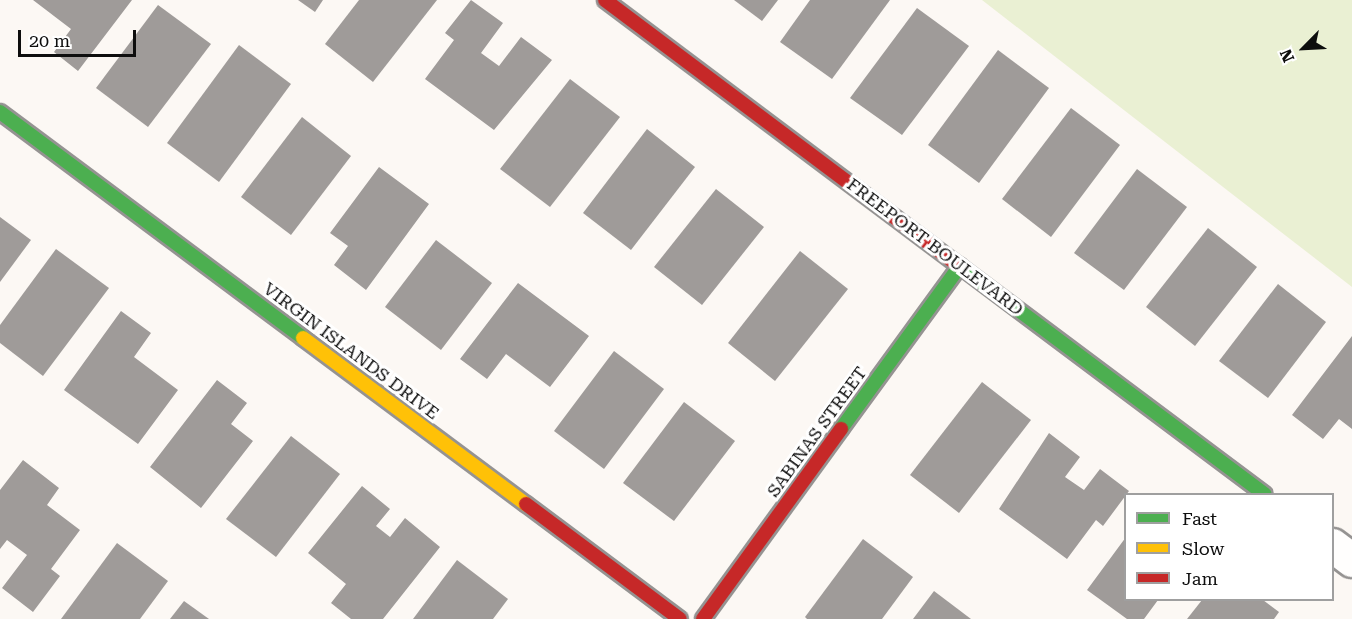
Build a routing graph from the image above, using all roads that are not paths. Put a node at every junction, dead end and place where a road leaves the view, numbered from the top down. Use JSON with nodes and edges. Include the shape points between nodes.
{"nodes":[{"id":1,"x":605,"y":0,"type":"edge"},
{"id":2,"x":0,"y":112,"type":"edge"},
{"id":3,"x":960,"y":266,"type":"junction"},
{"id":4,"x":1262,"y":493,"type":"edge"},
{"id":5,"x":1334,"y":546,"type":"edge"},
{"id":6,"x":1352,"y":560,"type":"edge"},
{"id":7,"x":680,"y":619,"type":"edge"},
{"id":8,"x":703,"y":619,"type":"edge"}],
"edges":[{"from":1,"to":3,"type":"street","name":"FREEPORT BOULEVARD"},
{"from":2,"to":7,"type":"street","name":"VIRGIN ISLANDS DRIVE"},
{"from":3,"to":4,"type":"street","name":"FREEPORT BOULEVARD"},
{"from":3,"to":8,"type":"street","name":"SABINAS STREET"},
{"from":5,"to":6,"type":"street"}]}
